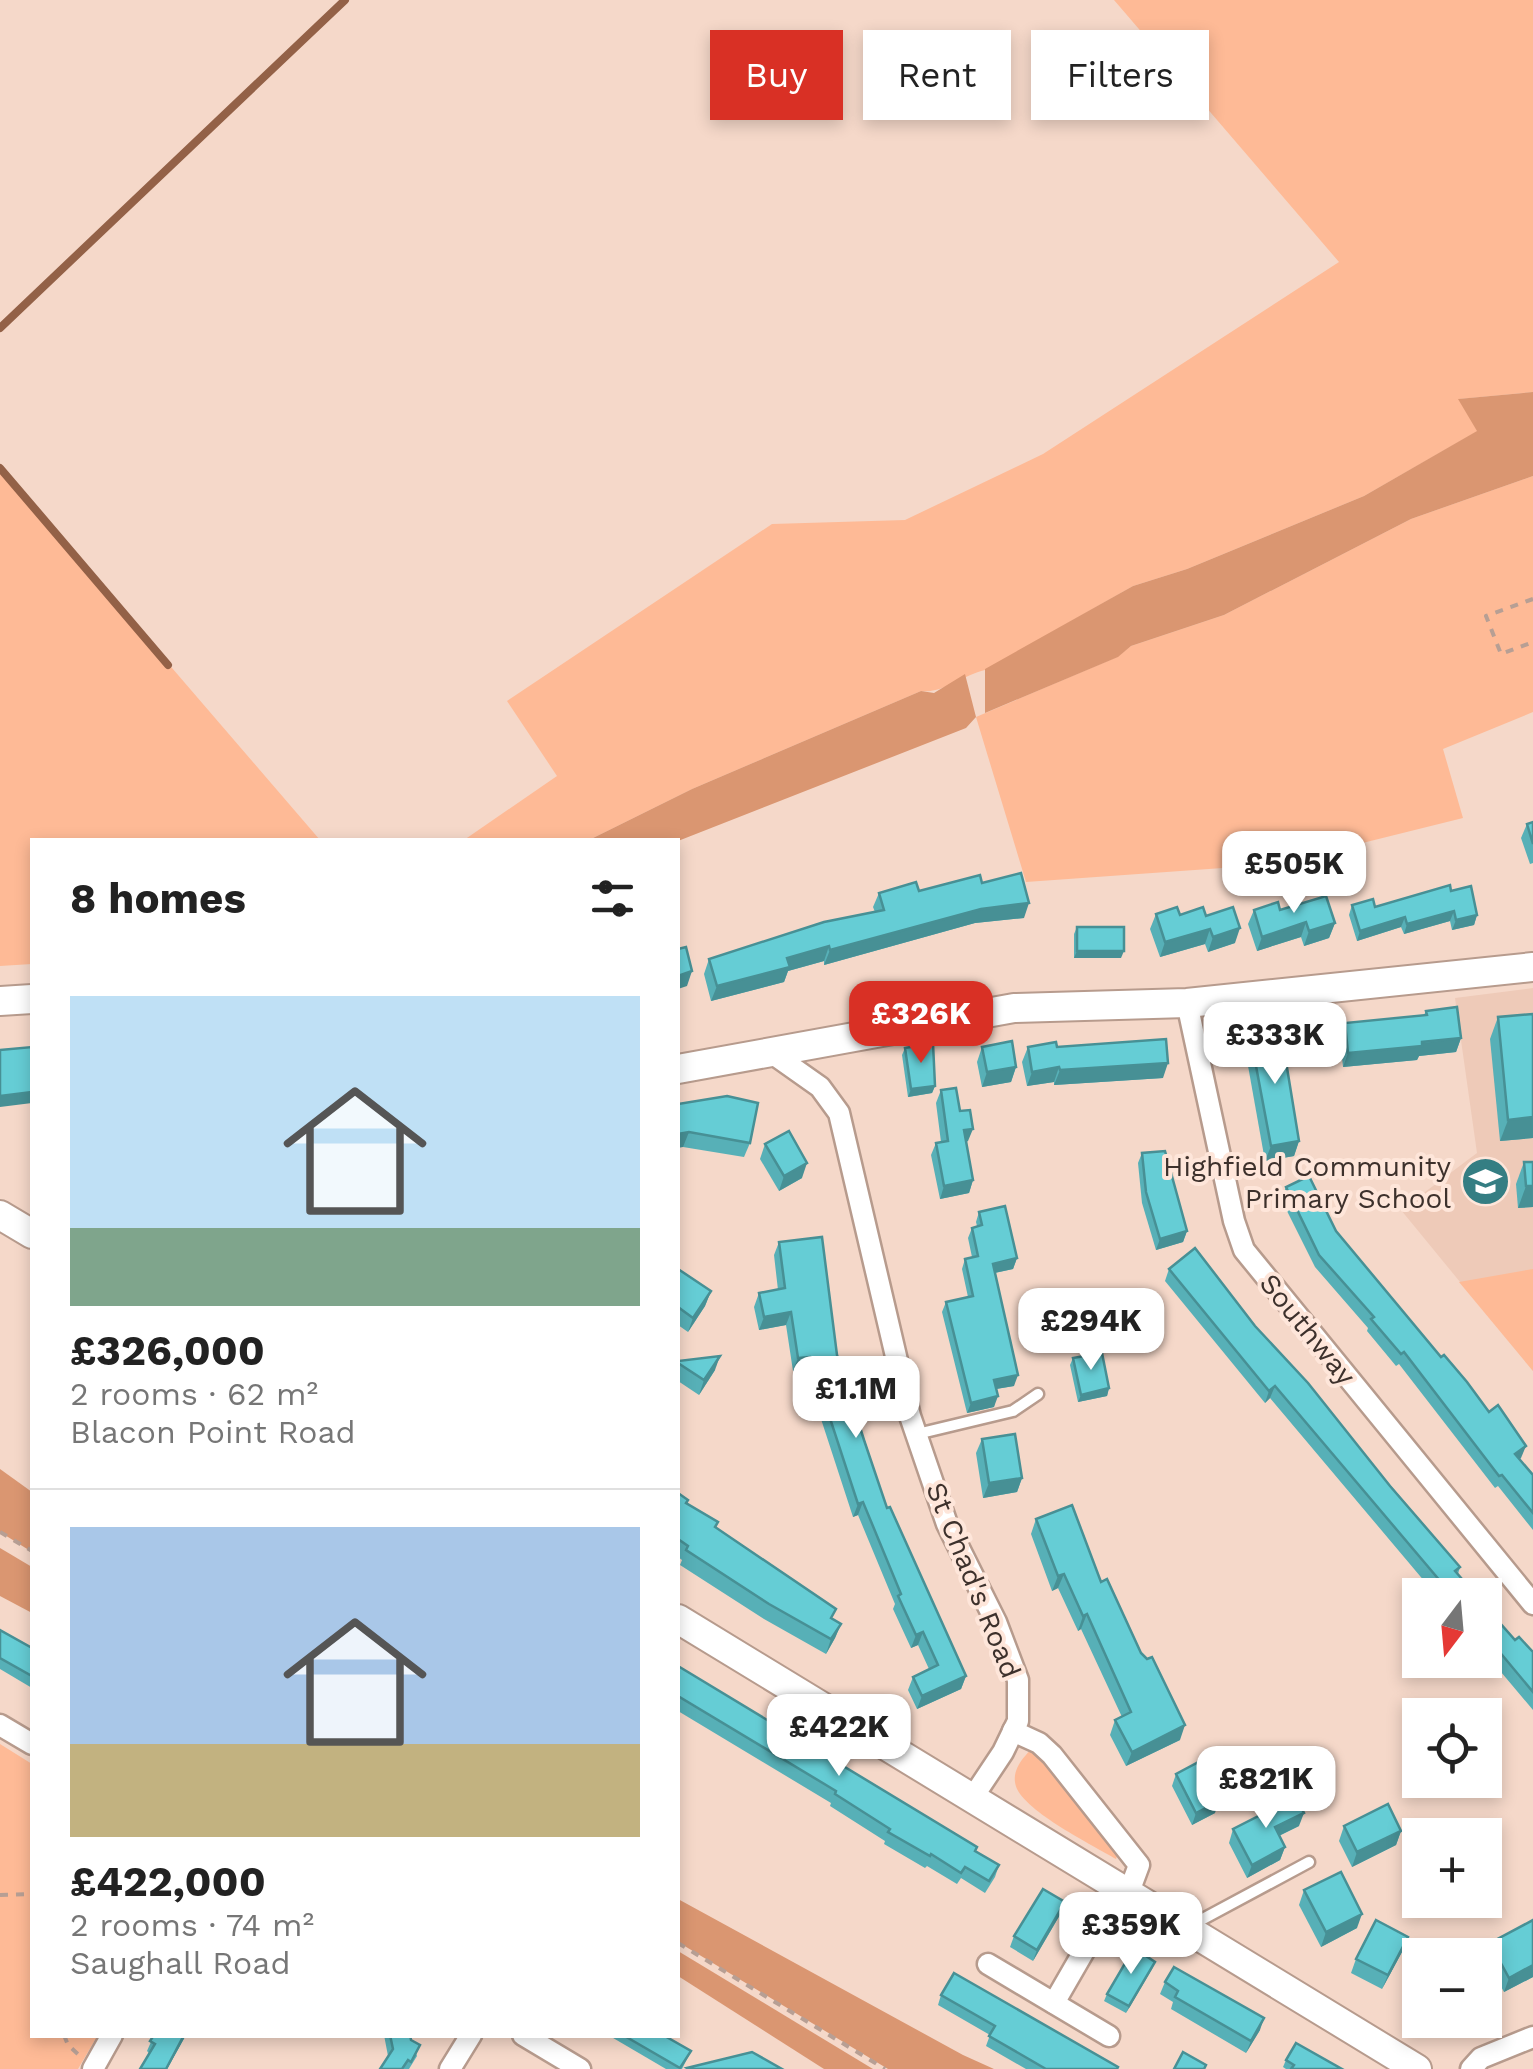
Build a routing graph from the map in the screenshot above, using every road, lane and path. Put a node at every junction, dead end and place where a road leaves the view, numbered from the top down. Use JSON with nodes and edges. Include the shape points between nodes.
{"nodes":[{"id":1,"x":1533,"y":598,"type":"edge"},
{"id":2,"x":1533,"y":642,"type":"edge"},
{"id":3,"x":1533,"y":968,"type":"edge"},
{"id":4,"x":30,"y":999,"type":"edge"},
{"id":5,"x":0,"y":1001,"type":"edge"},
{"id":6,"x":1187,"y":1003,"type":"junction"},
{"id":7,"x":778,"y":1049,"type":"junction"},
{"id":8,"x":680,"y":1069,"type":"edge"},
{"id":9,"x":0,"y":1215,"type":"edge"},
{"id":10,"x":30,"y":1233,"type":"edge"},
{"id":11,"x":1038,"y":1394,"type":"dead end"},
{"id":12,"x":916,"y":1434,"type":"junction"},
{"id":13,"x":0,"y":1532,"type":"edge"},
{"id":14,"x":30,"y":1550,"type":"edge"},
{"id":15,"x":1533,"y":1604,"type":"edge"},
{"id":16,"x":680,"y":1620,"type":"edge"},
{"id":17,"x":0,"y":1725,"type":"edge"},
{"id":18,"x":1013,"y":1731,"type":"junction"},
{"id":19,"x":30,"y":1743,"type":"edge"},
{"id":20,"x":973,"y":1797,"type":"junction"},
{"id":21,"x":1309,"y":1862,"type":"dead end"},
{"id":22,"x":1125,"y":1890,"type":"junction"},
{"id":23,"x":0,"y":1894,"type":"edge"},
{"id":24,"x":30,"y":1894,"type":"edge"},
{"id":25,"x":1187,"y":1928,"type":"junction"},
{"id":26,"x":680,"y":1944,"type":"edge"},
{"id":27,"x":988,"y":1964,"type":"dead end"},
{"id":28,"x":1054,"y":2003,"type":"junction"},
{"id":29,"x":1109,"y":2036,"type":"dead end"},
{"id":30,"x":1533,"y":2037,"type":"edge"},
{"id":31,"x":110,"y":2038,"type":"edge"},
{"id":32,"x":469,"y":2038,"type":"edge"},
{"id":33,"x":528,"y":2038,"type":"edge"},
{"id":34,"x":92,"y":2069,"type":"edge"},
{"id":35,"x":450,"y":2069,"type":"edge"},
{"id":36,"x":580,"y":2069,"type":"edge"},
{"id":37,"x":885,"y":2069,"type":"edge"},
{"id":38,"x":1417,"y":2069,"type":"edge"},
{"id":39,"x":1471,"y":2069,"type":"edge"}],
"edges":[{"from":1,"to":2,"type":"path","via":[[1486,616],[1501,654]]},
{"from":3,"to":6,"type":"street"},
{"from":4,"to":5,"type":"street"},
{"from":6,"to":7,"type":"street","via":[[1014,1008]]},
{"from":6,"to":15,"type":"street","name":"Southway","via":[[1244,1250]]},
{"from":7,"to":8,"type":"street"},
{"from":7,"to":12,"type":"street","name":"St Chad's Road","via":[[839,1113]]},
{"from":9,"to":10,"type":"street"},
{"from":11,"to":12,"type":"lane","via":[[1013,1411]]},
{"from":12,"to":18,"type":"street","name":"St Chad's Road","via":[[947,1524],[1018,1680]]},
{"from":13,"to":14,"type":"path"},
{"from":16,"to":20,"type":"street"},
{"from":17,"to":19,"type":"street"},
{"from":18,"to":20,"type":"street","name":"St Chad's Road"},
{"from":18,"to":22,"type":"street","via":[[1052,1755],[1139,1865]]},
{"from":20,"to":22,"type":"street"},
{"from":21,"to":25,"type":"lane"},
{"from":22,"to":25,"type":"street"},
{"from":22,"to":28,"type":"street"},
{"from":23,"to":24,"type":"path"},
{"from":25,"to":38,"type":"street"},
{"from":26,"to":37,"type":"path"},
{"from":27,"to":28,"type":"street"},
{"from":28,"to":29,"type":"street"},
{"from":30,"to":39,"type":"street"},
{"from":31,"to":34,"type":"street"},
{"from":32,"to":35,"type":"street"},
{"from":33,"to":36,"type":"street"}]}
